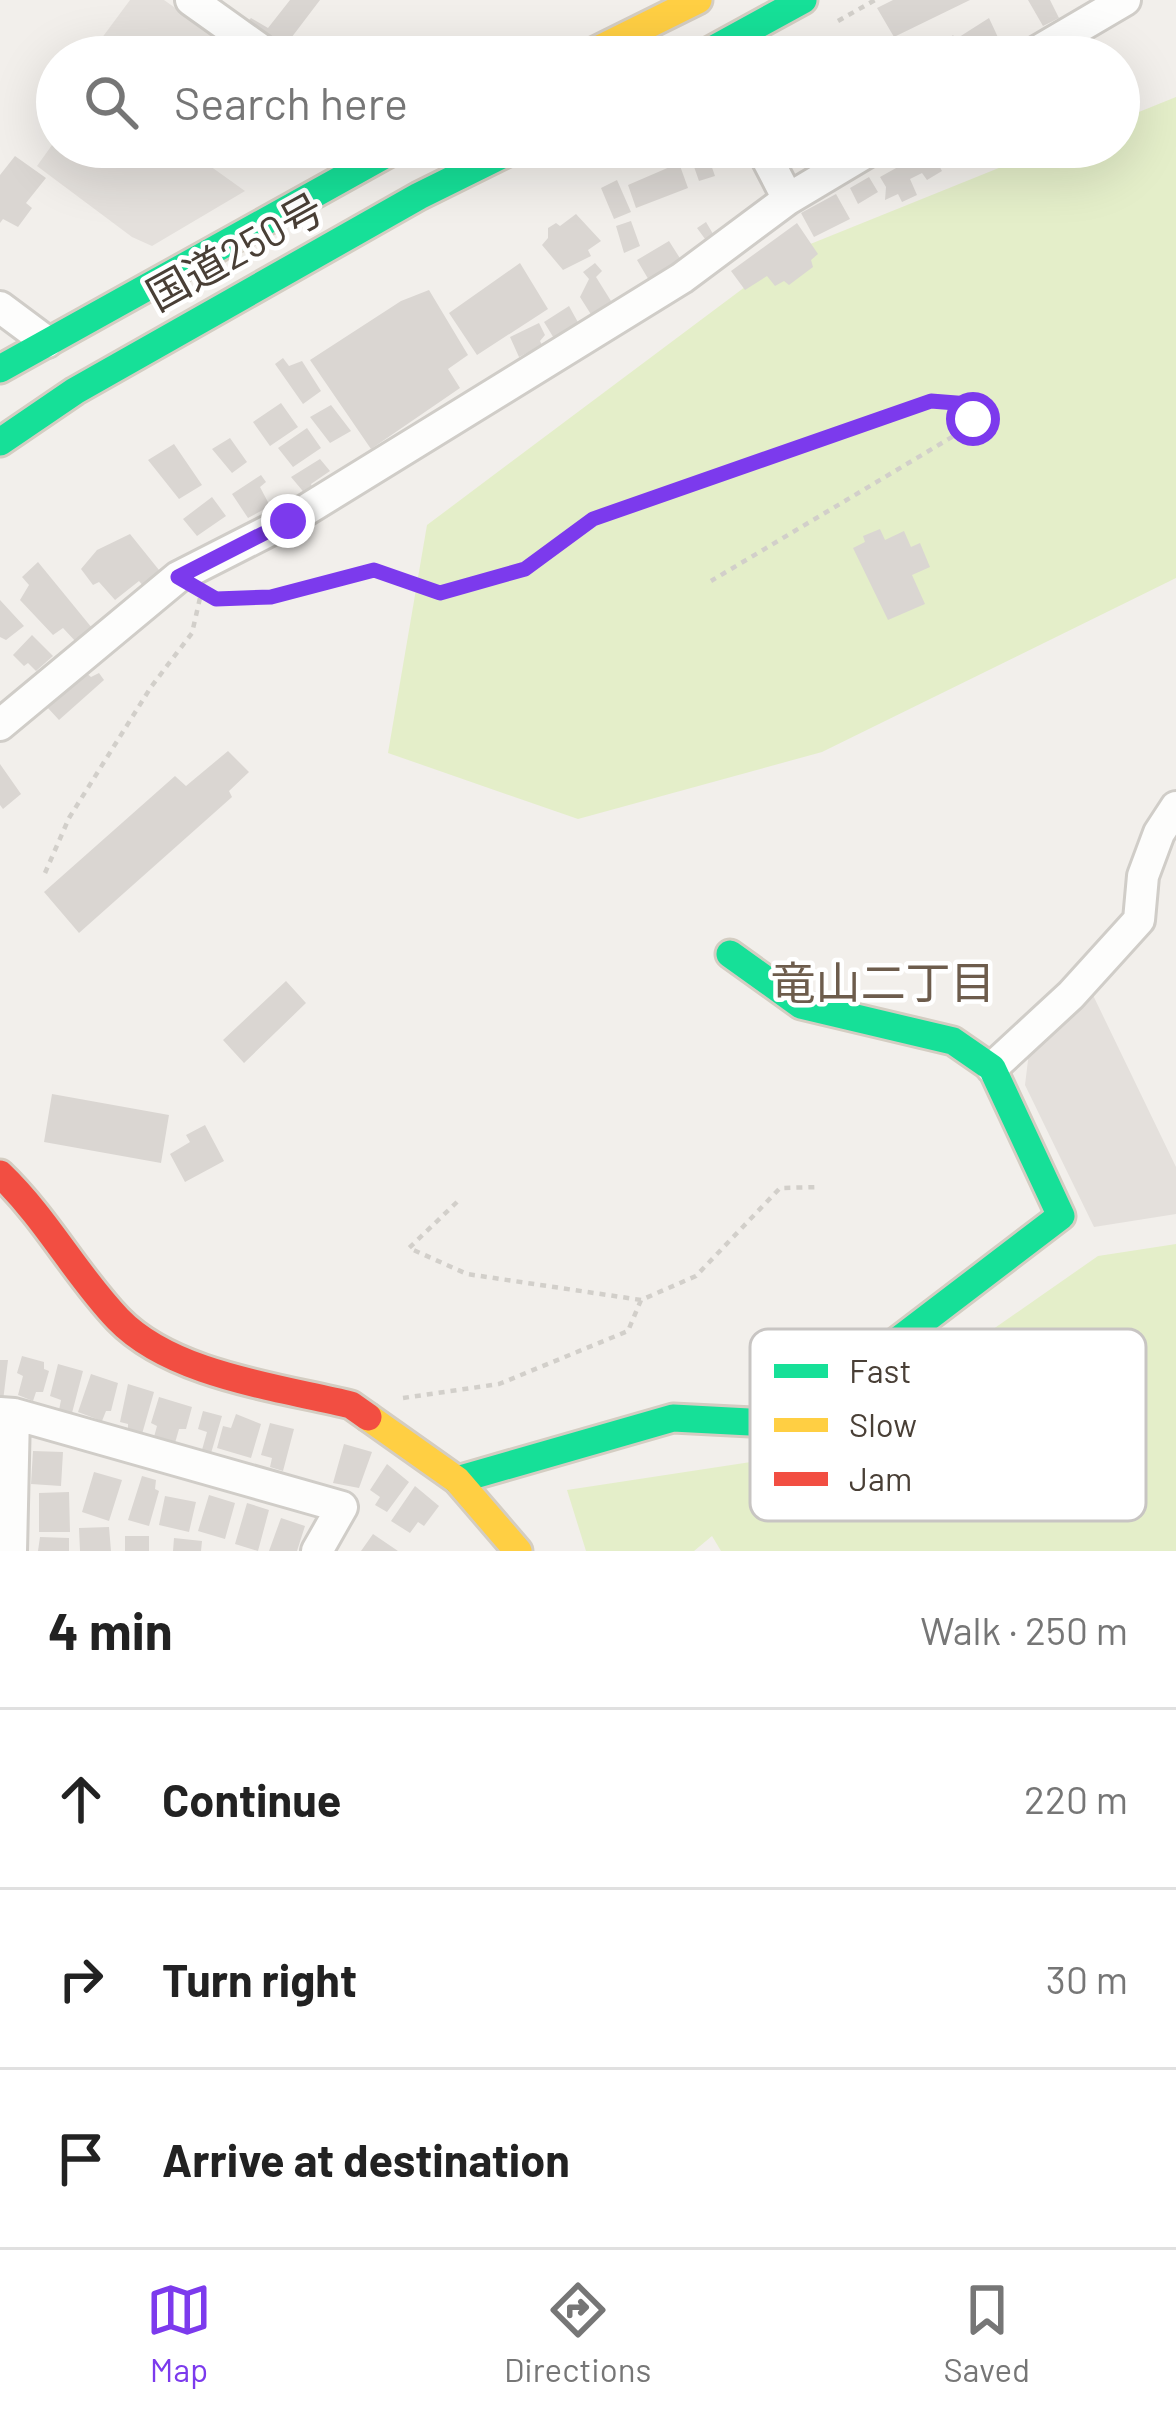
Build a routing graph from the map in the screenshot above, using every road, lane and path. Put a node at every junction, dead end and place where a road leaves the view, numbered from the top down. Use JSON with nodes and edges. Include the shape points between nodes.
{"nodes":[{"id":1,"x":191,"y":0,"type":"edge"},
{"id":2,"x":803,"y":0,"type":"edge"},
{"id":3,"x":1125,"y":0,"type":"edge"},
{"id":4,"x":695,"y":29,"type":"edge"},
{"id":5,"x":242,"y":36,"type":"edge"},
{"id":6,"x":1064,"y":36,"type":"edge"},
{"id":7,"x":360,"y":168,"type":"edge"},
{"id":8,"x":476,"y":168,"type":"edge"},
{"id":9,"x":772,"y":168,"type":"edge"},
{"id":10,"x":840,"y":168,"type":"edge"},
{"id":11,"x":788,"y":199,"type":"junction"},
{"id":12,"x":0,"y":307,"type":"edge"},
{"id":13,"x":47,"y":342,"type":"junction"},
{"id":14,"x":0,"y":369,"type":"edge"},
{"id":15,"x":0,"y":442,"type":"edge"},
{"id":16,"x":711,"y":581,"type":"dead end"},
{"id":17,"x":0,"y":724,"type":"edge"},
{"id":18,"x":1176,"y":807,"type":"edge"},
{"id":19,"x":45,"y":873,"type":"dead end"},
{"id":20,"x":730,"y":954,"type":"dead end"},
{"id":21,"x":992,"y":1068,"type":"junction"},
{"id":22,"x":0,"y":1174,"type":"edge"},
{"id":23,"x":820,"y":1187,"type":"dead end"},
{"id":24,"x":457,"y":1202,"type":"dead end"},
{"id":25,"x":641,"y":1300,"type":"junction"},
{"id":26,"x":913,"y":1329,"type":"edge"},
{"id":27,"x":351,"y":1405,"type":"junction"},
{"id":28,"x":7,"y":1414,"type":"edge"},
{"id":29,"x":750,"y":1422,"type":"edge"},
{"id":30,"x":457,"y":1480,"type":"junction"},
{"id":31,"x":11,"y":1551,"type":"edge"},
{"id":32,"x":316,"y":1551,"type":"edge"},
{"id":33,"x":518,"y":1551,"type":"edge"}],
"edges":[{"from":1,"to":5,"type":"street"},
{"from":2,"to":4,"type":"main road"},
{"from":3,"to":6,"type":"street"},
{"from":7,"to":13,"type":"main road","name":"国道250号"},
{"from":8,"to":15,"type":"main road","name":"国道250号","via":[[75,391]]},
{"from":9,"to":11,"type":"street"},
{"from":10,"to":11,"type":"street"},
{"from":11,"to":17,"type":"street","via":[[682,278],[288,521],[178,577]]},
{"from":12,"to":13,"type":"street"},
{"from":13,"to":14,"type":"main road","name":"国道250号"},
{"from":16,"to":19,"type":"path","via":[[967,428],[969,404],[931,401],[593,519],[525,569],[440,593],[374,570],[271,597],[216,599],[201,591],[192,633],[69,818]]},
{"from":18,"to":21,"type":"street","via":[[1143,876],[1139,920]]},
{"from":20,"to":21,"type":"main road","via":[[801,1005],[953,1041]]},
{"from":21,"to":26,"type":"main road","via":[[1061,1216]]},
{"from":22,"to":27,"type":"main road","via":[[146,1343],[194,1366]]},
{"from":23,"to":25,"type":"path","via":[[780,1188],[696,1276]]},
{"from":24,"to":25,"type":"path","via":[[410,1248],[466,1274]]},
{"from":25,"to":27,"type":"path","via":[[628,1331],[499,1384]]},
{"from":27,"to":30,"type":"main road"},
{"from":28,"to":31,"type":"street"},
{"from":28,"to":32,"type":"street","via":[[342,1507]]},
{"from":29,"to":30,"type":"main road","via":[[673,1418]]},
{"from":30,"to":33,"type":"main road"}]}
